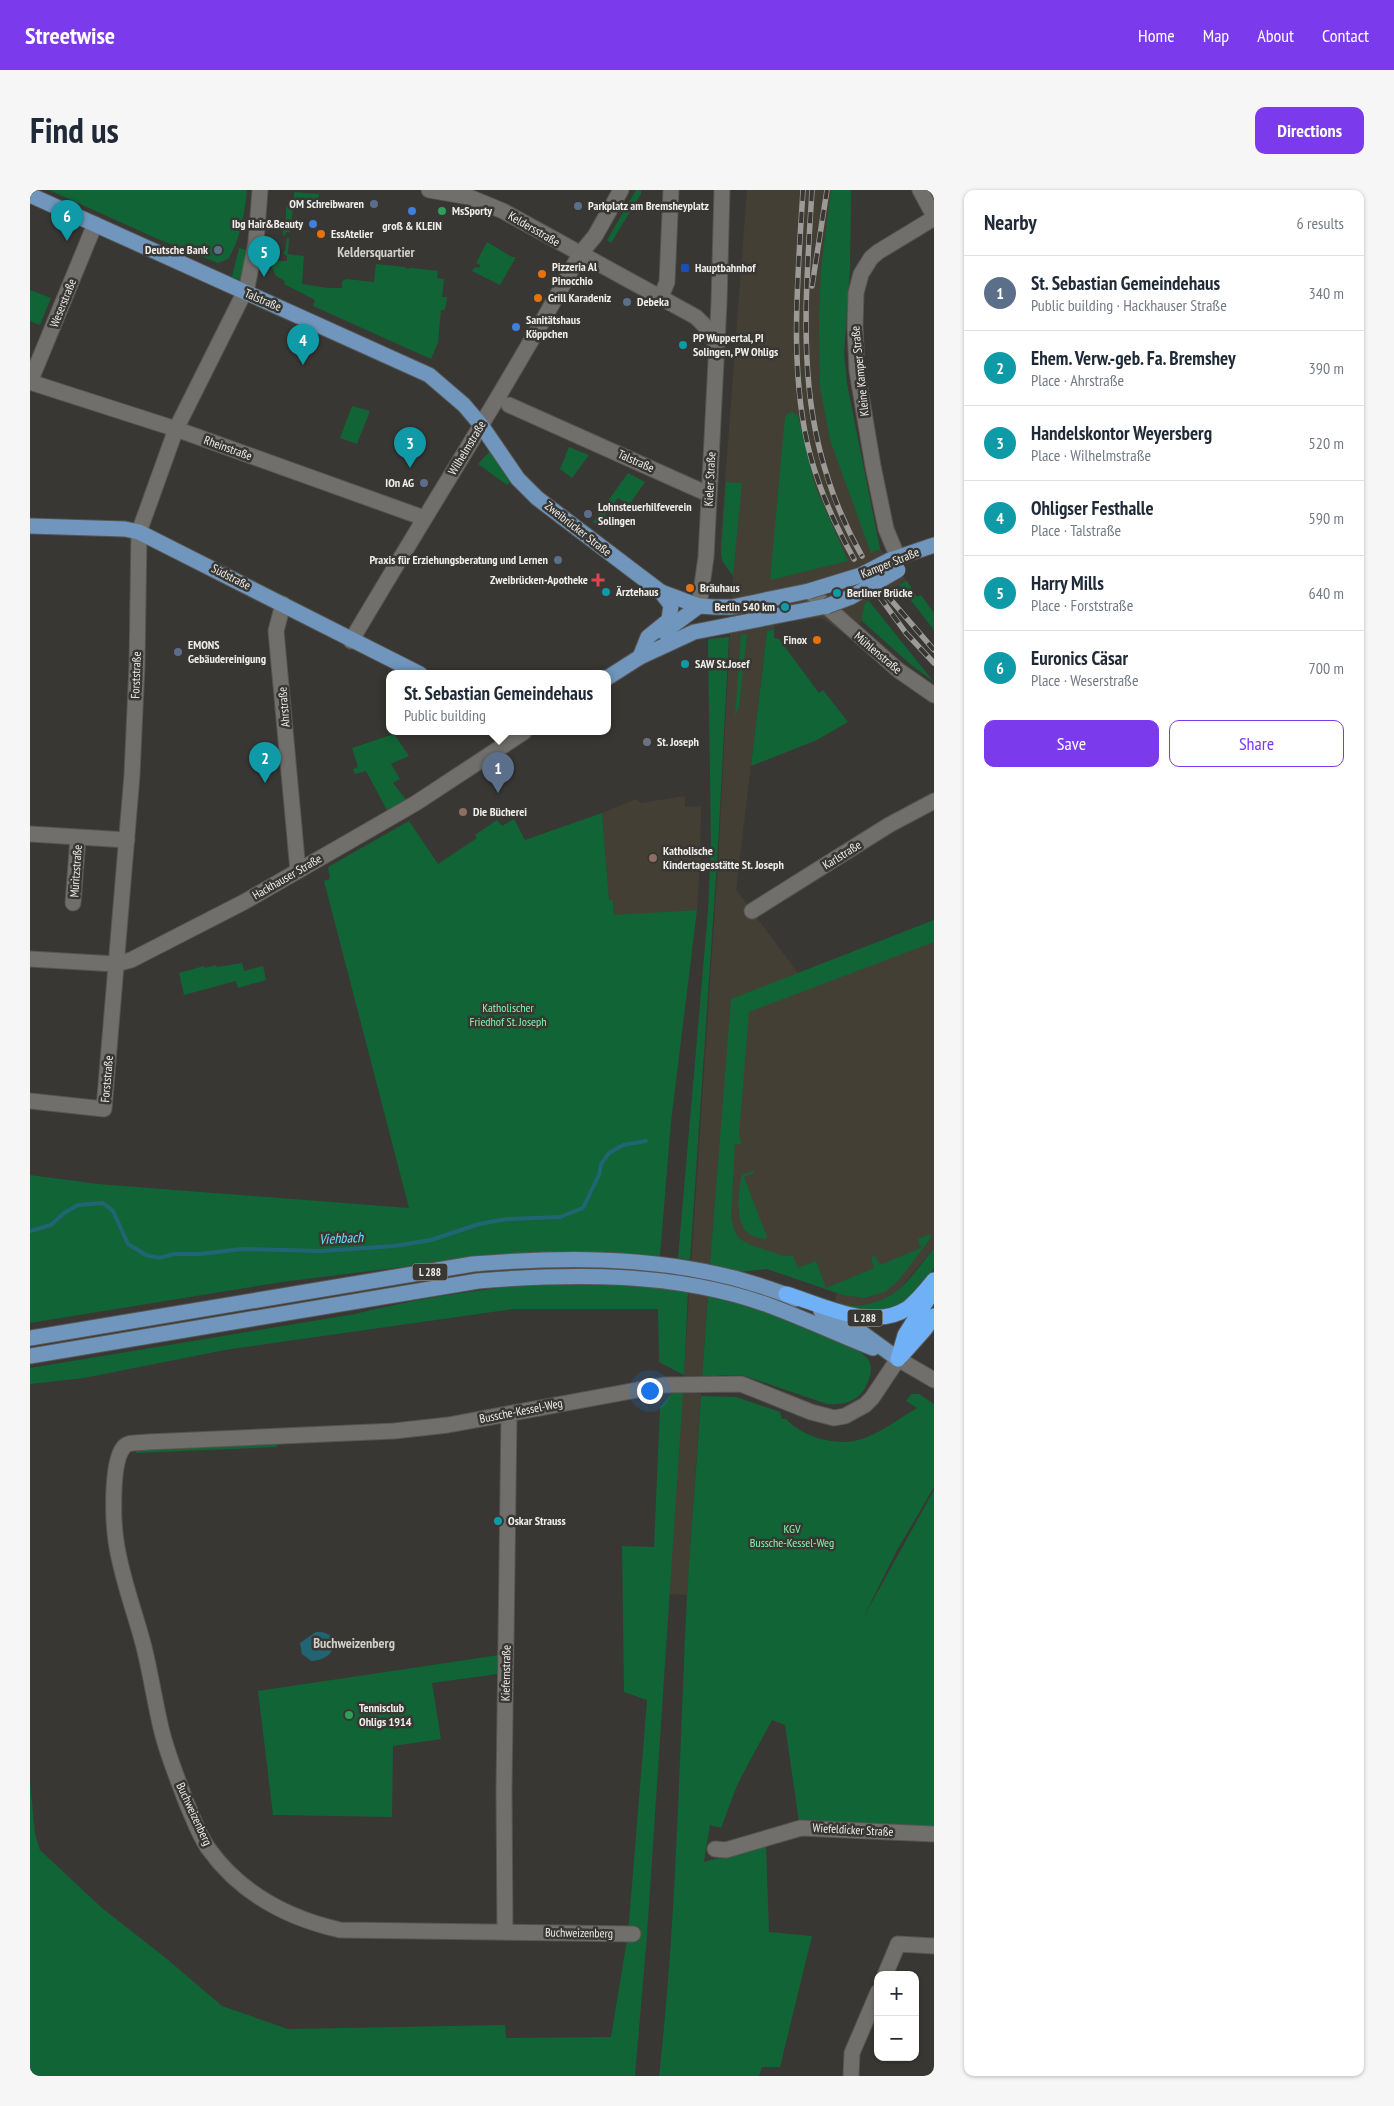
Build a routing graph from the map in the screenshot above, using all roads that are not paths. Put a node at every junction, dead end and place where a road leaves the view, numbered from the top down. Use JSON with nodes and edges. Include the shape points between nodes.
{"nodes":[{"id":1,"x":260,"y":190,"type":"edge"},
{"id":2,"x":429,"y":190,"type":"edge"},
{"id":3,"x":610,"y":190,"type":"edge"},
{"id":4,"x":621,"y":190,"type":"edge"},
{"id":5,"x":671,"y":190,"type":"edge"},
{"id":6,"x":722,"y":190,"type":"edge"},
{"id":7,"x":920,"y":190,"type":"edge"},
{"id":8,"x":30,"y":195,"type":"edge"},
{"id":9,"x":934,"y":217,"type":"edge"},
{"id":10,"x":95,"y":224,"type":"junction"},
{"id":11,"x":580,"y":254,"type":"junction"},
{"id":12,"x":245,"y":292,"type":"junction"},
{"id":13,"x":661,"y":297,"type":"junction"},
{"id":14,"x":717,"y":351,"type":"junction"},
{"id":15,"x":30,"y":382,"type":"edge"},
{"id":16,"x":509,"y":405,"type":"dead end"},
{"id":17,"x":481,"y":425,"type":"junction"},
{"id":18,"x":176,"y":429,"type":"junction"},
{"id":19,"x":708,"y":494,"type":"junction"},
{"id":20,"x":424,"y":518,"type":"junction"},
{"id":21,"x":30,"y":526,"type":"edge"},
{"id":22,"x":139,"y":532,"type":"junction"},
{"id":23,"x":934,"y":547,"type":"edge"},
{"id":24,"x":895,"y":563,"type":"junction"},
{"id":25,"x":809,"y":591,"type":"junction"},
{"id":26,"x":661,"y":592,"type":"junction"},
{"id":27,"x":283,"y":604,"type":"junction"},
{"id":28,"x":699,"y":606,"type":"junction"},
{"id":29,"x":827,"y":606,"type":"junction"},
{"id":30,"x":351,"y":641,"type":"junction"},
{"id":31,"x":642,"y":652,"type":"junction"},
{"id":32,"x":412,"y":670,"type":"edge"},
{"id":33,"x":611,"y":675,"type":"edge"},
{"id":34,"x":934,"y":695,"type":"edge"},
{"id":35,"x":519,"y":735,"type":"edge"},
{"id":36,"x":934,"y":802,"type":"edge"},
{"id":37,"x":30,"y":834,"type":"edge"},
{"id":38,"x":78,"y":838,"type":"junction"},
{"id":39,"x":127,"y":840,"type":"junction"},
{"id":40,"x":298,"y":871,"type":"junction"},
{"id":41,"x":73,"y":903,"type":"dead end"},
{"id":42,"x":752,"y":911,"type":"dead end"},
{"id":43,"x":30,"y":959,"type":"edge"},
{"id":44,"x":116,"y":964,"type":"junction"},
{"id":45,"x":30,"y":1101,"type":"edge"},
{"id":46,"x":934,"y":1280,"type":"edge"},
{"id":47,"x":934,"y":1287,"type":"edge"},
{"id":48,"x":786,"y":1294,"type":"junction"},
{"id":49,"x":934,"y":1316,"type":"edge"},
{"id":50,"x":30,"y":1338,"type":"edge"},
{"id":51,"x":30,"y":1356,"type":"edge"},
{"id":52,"x":898,"y":1359,"type":"junction"},
{"id":53,"x":934,"y":1380,"type":"edge"},
{"id":54,"x":509,"y":1414,"type":"junction"},
{"id":55,"x":119,"y":1458,"type":"joint"},
{"id":56,"x":934,"y":1834,"type":"edge"},
{"id":57,"x":715,"y":1849,"type":"dead end"},
{"id":58,"x":505,"y":1932,"type":"junction"},
{"id":59,"x":633,"y":1934,"type":"dead end"},
{"id":60,"x":934,"y":1946,"type":"edge"},
{"id":61,"x":887,"y":1971,"type":"edge"},
{"id":62,"x":874,"y":2001,"type":"edge"},
{"id":63,"x":851,"y":2076,"type":"edge"}],
"edges":[{"from":1,"to":12,"type":"street","name":"Forststraße","via":[[252,270]]},
{"from":2,"to":11,"type":"street","name":"Keldersstraße","via":[[459,194],[482,202]]},
{"from":3,"to":11,"type":"street","name":"Wilhelmstraße","via":[[586,232]]},
{"from":4,"to":11,"type":"street","name":"Wilhelmstraße","via":[[595,236]]},
{"from":5,"to":13,"type":"street","via":[[668,275]]},
{"from":6,"to":14,"type":"street","name":"Kieler Straße"},
{"from":7,"to":9,"type":"street"},
{"from":8,"to":10,"type":"main road","name":"Talstraße"},
{"from":9,"to":24,"type":"street","name":"Kleine Kamper Straße","via":[[871,258],[861,274],[856,294],[859,391]]},
{"from":10,"to":12,"type":"main road","name":"Talstraße"},
{"from":10,"to":15,"type":"street","name":"Weserstraße"},
{"from":11,"to":13,"type":"street","name":"Kieler Straße"},
{"from":11,"to":17,"type":"street","name":"Wilhelmstraße"},
{"from":12,"to":17,"type":"main road","name":"Talstraße","via":[[429,375],[459,400]]},
{"from":12,"to":18,"type":"street","name":"Forststraße"},
{"from":13,"to":14,"type":"street","name":"Kieler Straße","via":[[706,325]]},
{"from":14,"to":19,"type":"street","name":"Kieler Straße"},
{"from":15,"to":18,"type":"street","name":"Rheinstraße"},
{"from":16,"to":19,"type":"street","name":"Talstraße"},
{"from":17,"to":20,"type":"street","name":"Wilhelmstraße"},
{"from":17,"to":26,"type":"main road","name":"Zweibrücker Straße","via":[[518,479],[537,498]]},
{"from":18,"to":20,"type":"street","name":"Rheinstraße"},
{"from":18,"to":22,"type":"street","name":"Forststraße"},
{"from":19,"to":28,"type":"street","name":"Kieler Straße","via":[[706,557]]},
{"from":20,"to":30,"type":"street","name":"Wilhelmstraße"},
{"from":21,"to":22,"type":"main road","name":"Südstraße"},
{"from":22,"to":27,"type":"main road","name":"Südstraße"},
{"from":22,"to":39,"type":"street","name":"Forststraße","via":[[137,665]]},
{"from":23,"to":24,"type":"main road","name":"Kamper Straße"},
{"from":24,"to":25,"type":"main road","name":"Kamper Straße","bridge":true},
{"from":24,"to":29,"type":"main road","name":"Kamper Straße","bridge":true,"via":[[851,597]]},
{"from":25,"to":28,"type":"main road","name":"Kamper Straße","via":[[732,607]]},
{"from":25,"to":29,"type":"street"},
{"from":26,"to":28,"type":"main road","name":"Zweibrücker Straße"},
{"from":26,"to":31,"type":"main road","via":[[670,605],[669,620],[648,637]]},
{"from":27,"to":30,"type":"main road","name":"Südstraße"},
{"from":27,"to":40,"type":"street","name":"Ahrstraße","via":[[276,631]]},
{"from":28,"to":31,"type":"main road"},
{"from":29,"to":31,"type":"main road","name":"Kamper Straße","via":[[702,630]]},
{"from":29,"to":34,"type":"street","name":"Mühlenstraße","via":[[898,670]]},
{"from":30,"to":32,"type":"main road","name":"Südstraße"},
{"from":31,"to":33,"type":"main road"},
{"from":35,"to":40,"type":"street","name":"Hackhauser Straße","via":[[416,803]]},
{"from":36,"to":42,"type":"street","name":"Karlstraße","via":[[889,825]]},
{"from":37,"to":38,"type":"street","name":"Müritzstraße"},
{"from":38,"to":39,"type":"street","name":"Müritzstraße"},
{"from":38,"to":41,"type":"street","name":"Müritzstraße"},
{"from":39,"to":44,"type":"street","name":"Forststraße"},
{"from":40,"to":44,"type":"street","name":"Hackhauser Straße","via":[[232,909],[131,960]]},
{"from":43,"to":44,"type":"street","name":"Hackhauser Straße"},
{"from":44,"to":45,"type":"street","name":"Forststraße","via":[[104,1109]]},
{"from":46,"to":48,"type":"highway","number":"L 288","via":[[907,1308],[882,1318],[859,1318]]},
{"from":47,"to":52,"type":"highway","via":[[905,1335]]},
{"from":48,"to":50,"type":"main road","number":"L 288","via":[[682,1266],[598,1259],[532,1259],[472,1264]]},
{"from":48,"to":52,"type":"main road","number":"L 288","via":[[850,1325]]},
{"from":49,"to":52,"type":"highway"},
{"from":51,"to":52,"type":"main road","number":"L 288","via":[[478,1281],[580,1276],[674,1283],[720,1291],[767,1305]]},
{"from":52,"to":53,"type":"street","number":"L 288"},
{"from":52,"to":54,"type":"street","name":"Bussche-Kessel-Weg","via":[[865,1405],[834,1418],[751,1387],[730,1383],[649,1386]]},
{"from":54,"to":55,"type":"street","name":"Bussche-Kessel-Weg","via":[[394,1431],[126,1444]]},
{"from":54,"to":58,"type":"street","name":"Kiefernstraße"},
{"from":55,"to":58,"type":"street","name":"Buchweizenberg","via":[[113,1500],[116,1542],[162,1733],[194,1822],[208,1847],[229,1873],[276,1908],[340,1930]]},
{"from":56,"to":57,"type":"street","name":"Wiefeldicker Straße","via":[[813,1827],[791,1829],[726,1850]]},
{"from":58,"to":59,"type":"street","name":"Buchweizenberg"},
{"from":60,"to":61,"type":"street","via":[[898,1944]]},
{"from":62,"to":63,"type":"street","via":[[852,2053]]}]}
